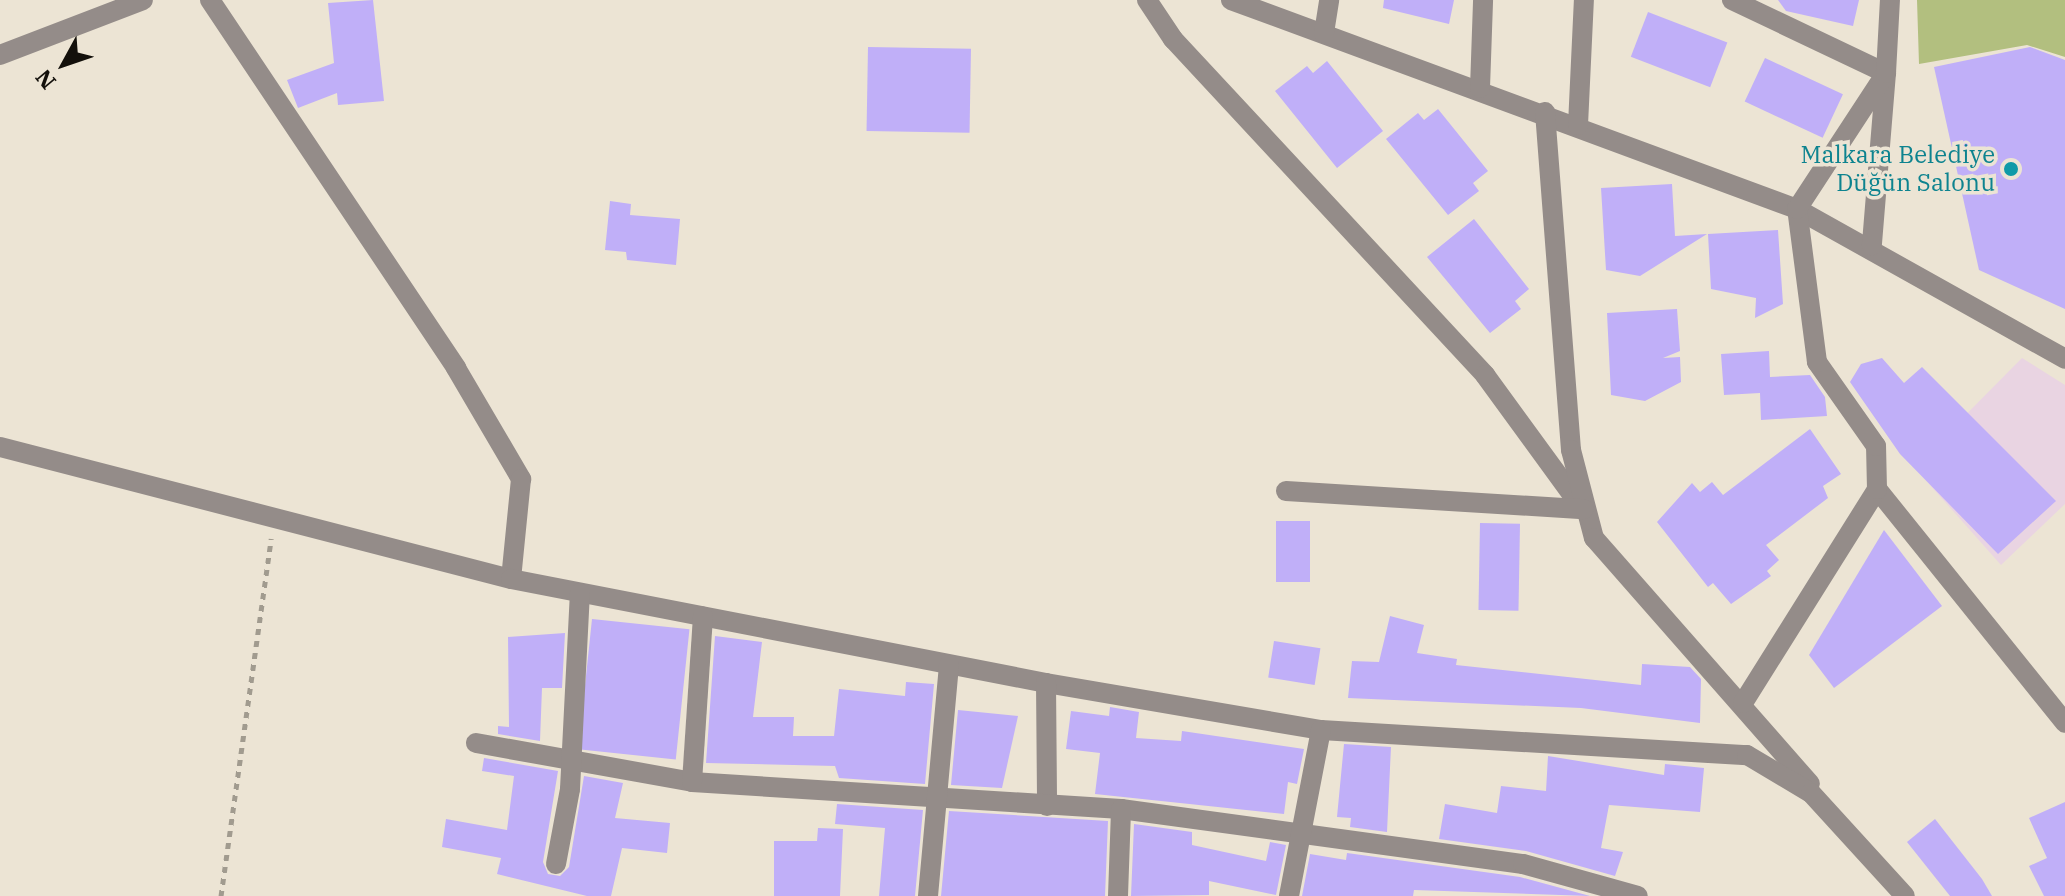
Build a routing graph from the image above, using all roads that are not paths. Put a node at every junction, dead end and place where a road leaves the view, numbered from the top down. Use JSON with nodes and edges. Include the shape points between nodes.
{"nodes":[{"id":1,"x":143,"y":0,"type":"edge"},
{"id":2,"x":210,"y":0,"type":"edge"},
{"id":3,"x":1147,"y":0,"type":"edge"},
{"id":4,"x":1231,"y":0,"type":"edge"},
{"id":5,"x":1329,"y":0,"type":"edge"},
{"id":6,"x":1483,"y":0,"type":"edge"},
{"id":7,"x":1584,"y":0,"type":"edge"},
{"id":8,"x":1732,"y":0,"type":"edge"},
{"id":9,"x":1890,"y":0,"type":"edge"},
{"id":10,"x":1324,"y":33,"type":"junction"},
{"id":11,"x":0,"y":55,"type":"edge"},
{"id":12,"x":1886,"y":73,"type":"junction"},
{"id":13,"x":1480,"y":88,"type":"junction"},
{"id":14,"x":1545,"y":112,"type":"junction"},
{"id":15,"x":1578,"y":125,"type":"junction"},
{"id":16,"x":1797,"y":209,"type":"junction"},
{"id":17,"x":1872,"y":245,"type":"junction"},
{"id":18,"x":2065,"y":359,"type":"edge"},
{"id":19,"x":0,"y":447,"type":"edge"},
{"id":20,"x":1877,"y":489,"type":"junction"},
{"id":21,"x":1286,"y":491,"type":"dead end"},
{"id":22,"x":1583,"y":509,"type":"junction"},
{"id":23,"x":511,"y":579,"type":"junction"},
{"id":24,"x":580,"y":593,"type":"junction"},
{"id":25,"x":703,"y":616,"type":"junction"},
{"id":26,"x":949,"y":665,"type":"junction"},
{"id":27,"x":1046,"y":683,"type":"junction"},
{"id":28,"x":1743,"y":703,"type":"junction"},
{"id":29,"x":2065,"y":723,"type":"edge"},
{"id":30,"x":1321,"y":730,"type":"junction"},
{"id":31,"x":476,"y":743,"type":"dead end"},
{"id":32,"x":571,"y":757,"type":"junction"},
{"id":33,"x":692,"y":782,"type":"junction"},
{"id":34,"x":939,"y":792,"type":"junction"},
{"id":35,"x":1047,"y":806,"type":"junction"},
{"id":36,"x":1121,"y":809,"type":"junction"},
{"id":37,"x":1842,"y":825,"type":"junction"},
{"id":38,"x":1301,"y":835,"type":"junction"},
{"id":39,"x":556,"y":864,"type":"dead end"},
{"id":40,"x":928,"y":896,"type":"edge"},
{"id":41,"x":1118,"y":896,"type":"edge"},
{"id":42,"x":1289,"y":896,"type":"edge"},
{"id":43,"x":1638,"y":896,"type":"edge"},
{"id":44,"x":1905,"y":896,"type":"edge"}],
"edges":[{"from":1,"to":11,"type":"street"},
{"from":2,"to":23,"type":"street","via":[[456,368],[521,479]]},
{"from":3,"to":22,"type":"street","via":[[1173,39],[1485,375]]},
{"from":4,"to":10,"type":"street"},
{"from":5,"to":10,"type":"street"},
{"from":6,"to":13,"type":"street"},
{"from":7,"to":15,"type":"street"},
{"from":8,"to":12,"type":"street"},
{"from":9,"to":12,"type":"street"},
{"from":10,"to":13,"type":"street"},
{"from":12,"to":16,"type":"street"},
{"from":12,"to":17,"type":"street"},
{"from":13,"to":14,"type":"street"},
{"from":14,"to":15,"type":"street"},
{"from":14,"to":22,"type":"street","via":[[1571,450]]},
{"from":15,"to":16,"type":"street"},
{"from":16,"to":17,"type":"street"},
{"from":16,"to":20,"type":"street","via":[[1817,362],[1876,446]]},
{"from":17,"to":18,"type":"street"},
{"from":19,"to":23,"type":"street"},
{"from":20,"to":28,"type":"street"},
{"from":20,"to":29,"type":"street"},
{"from":21,"to":22,"type":"street"},
{"from":22,"to":28,"type":"street","via":[[1614,567]]},
{"from":23,"to":24,"type":"street"},
{"from":24,"to":25,"type":"street"},
{"from":24,"to":32,"type":"street"},
{"from":25,"to":26,"type":"street"},
{"from":25,"to":33,"type":"street"},
{"from":26,"to":27,"type":"street"},
{"from":26,"to":34,"type":"street"},
{"from":27,"to":30,"type":"street"},
{"from":27,"to":35,"type":"street"},
{"from":28,"to":37,"type":"street"},
{"from":30,"to":37,"type":"street","via":[[1747,755],[1811,793]]},
{"from":30,"to":38,"type":"street"},
{"from":31,"to":32,"type":"street"},
{"from":32,"to":33,"type":"street"},
{"from":32,"to":39,"type":"street"},
{"from":33,"to":34,"type":"street"},
{"from":34,"to":35,"type":"street"},
{"from":34,"to":40,"type":"street"},
{"from":35,"to":36,"type":"street"},
{"from":36,"to":38,"type":"street"},
{"from":36,"to":41,"type":"street"},
{"from":37,"to":44,"type":"street"},
{"from":38,"to":42,"type":"street"},
{"from":38,"to":43,"type":"street","via":[[1523,864]]}]}
